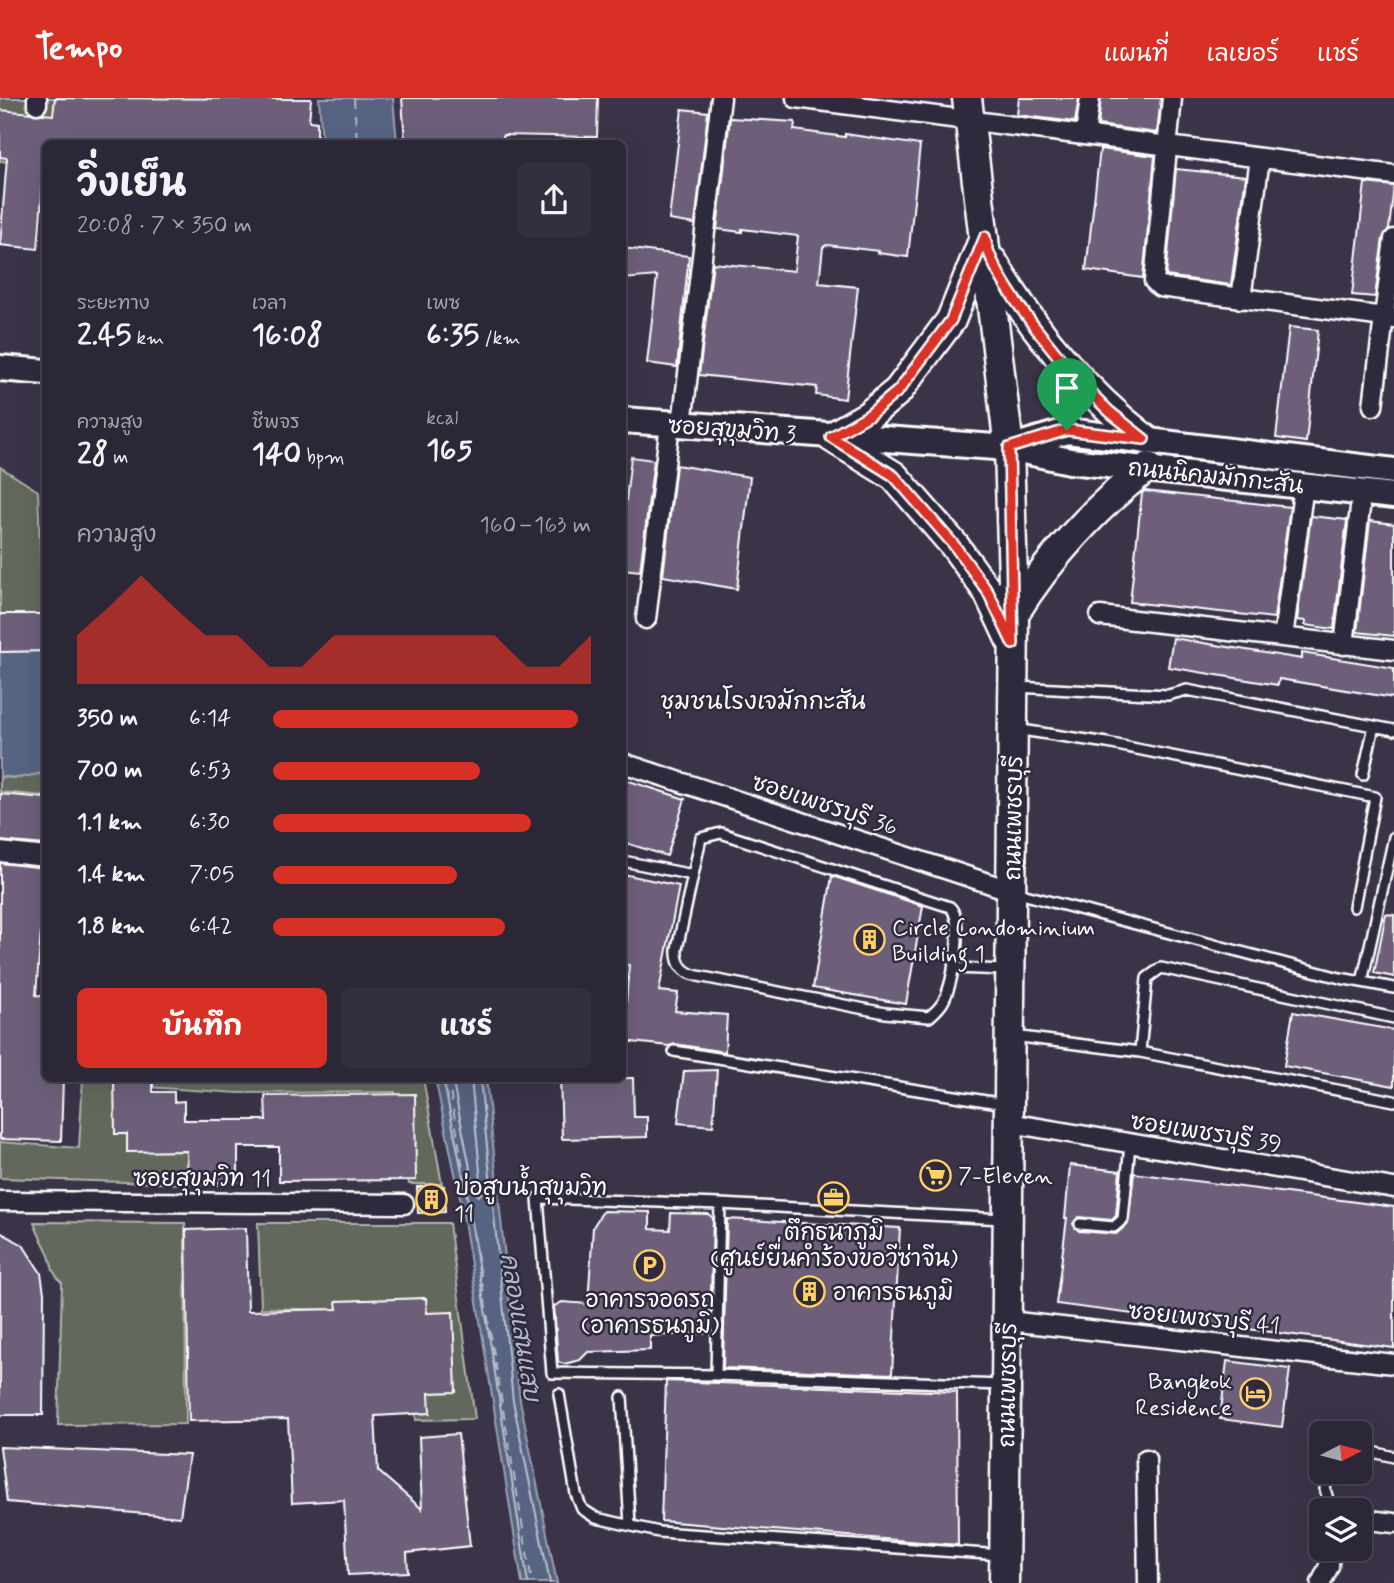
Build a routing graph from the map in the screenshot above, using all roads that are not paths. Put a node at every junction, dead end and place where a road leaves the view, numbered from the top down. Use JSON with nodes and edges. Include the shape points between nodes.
{"nodes":[{"id":1,"x":721,"y":98,"type":"edge"},
{"id":2,"x":796,"y":98,"type":"edge"},
{"id":3,"x":802,"y":98,"type":"edge"},
{"id":4,"x":1090,"y":98,"type":"edge"},
{"id":5,"x":1172,"y":98,"type":"edge"},
{"id":6,"x":969,"y":109,"type":"edge"},
{"id":7,"x":1085,"y":135,"type":"junction"},
{"id":8,"x":1166,"y":147,"type":"junction"},
{"id":9,"x":1260,"y":158,"type":"junction"},
{"id":10,"x":1394,"y":175,"type":"edge"},
{"id":11,"x":1394,"y":239,"type":"edge"},
{"id":12,"x":986,"y":244,"type":"junction"},
{"id":13,"x":1241,"y":299,"type":"junction"},
{"id":14,"x":1389,"y":318,"type":"edge"},
{"id":15,"x":0,"y":368,"type":"edge"},
{"id":16,"x":42,"y":372,"type":"edge"},
{"id":17,"x":1373,"y":406,"type":"dead end"},
{"id":18,"x":626,"y":420,"type":"edge"},
{"id":19,"x":676,"y":424,"type":"junction"},
{"id":20,"x":831,"y":437,"type":"junction"},
{"id":21,"x":1144,"y":439,"type":"junction"},
{"id":22,"x":1009,"y":448,"type":"junction"},
{"id":23,"x":1148,"y":467,"type":"junction"},
{"id":24,"x":1394,"y":471,"type":"edge"},
{"id":25,"x":1394,"y":496,"type":"edge"},
{"id":26,"x":1302,"y":500,"type":"dead end"},
{"id":27,"x":1360,"y":508,"type":"dead end"},
{"id":28,"x":1014,"y":614,"type":"junction"},
{"id":29,"x":1100,"y":615,"type":"dead end"},
{"id":30,"x":646,"y":619,"type":"dead end"},
{"id":31,"x":1283,"y":636,"type":"junction"},
{"id":32,"x":1013,"y":644,"type":"junction"},
{"id":33,"x":1344,"y":645,"type":"junction"},
{"id":34,"x":1394,"y":650,"type":"edge"},
{"id":35,"x":1014,"y":687,"type":"junction"},
{"id":36,"x":1374,"y":726,"type":"junction"},
{"id":37,"x":1014,"y":729,"type":"junction"},
{"id":38,"x":1394,"y":730,"type":"edge"},
{"id":39,"x":626,"y":764,"type":"edge"},
{"id":40,"x":1363,"y":775,"type":"dead end"},
{"id":41,"x":1394,"y":837,"type":"edge"},
{"id":42,"x":0,"y":852,"type":"edge"},
{"id":43,"x":42,"y":857,"type":"edge"},
{"id":44,"x":626,"y":862,"type":"edge"},
{"id":45,"x":693,"y":875,"type":"junction"},
{"id":46,"x":1012,"y":891,"type":"junction"},
{"id":47,"x":1354,"y":907,"type":"dead end"},
{"id":48,"x":953,"y":968,"type":"junction"},
{"id":49,"x":1012,"y":970,"type":"junction"},
{"id":50,"x":1362,"y":982,"type":"junction"},
{"id":51,"x":1394,"y":988,"type":"edge"},
{"id":52,"x":1394,"y":1018,"type":"edge"},
{"id":53,"x":1011,"y":1036,"type":"junction"},
{"id":54,"x":674,"y":1051,"type":"dead end"},
{"id":55,"x":1140,"y":1052,"type":"junction"},
{"id":56,"x":1394,"y":1101,"type":"edge"},
{"id":57,"x":1010,"y":1114,"type":"junction"},
{"id":58,"x":1130,"y":1144,"type":"junction"},
{"id":59,"x":1394,"y":1188,"type":"edge"},
{"id":60,"x":0,"y":1201,"type":"edge"},
{"id":61,"x":404,"y":1204,"type":"dead end"},
{"id":62,"x":720,"y":1204,"type":"junction"},
{"id":63,"x":1009,"y":1220,"type":"junction"},
{"id":64,"x":1080,"y":1224,"type":"dead end"},
{"id":65,"x":1008,"y":1321,"type":"junction"},
{"id":66,"x":1394,"y":1364,"type":"edge"},
{"id":67,"x":716,"y":1375,"type":"junction"},
{"id":68,"x":1007,"y":1385,"type":"junction"},
{"id":69,"x":559,"y":1394,"type":"dead end"},
{"id":70,"x":622,"y":1397,"type":"dead end"},
{"id":71,"x":1372,"y":1452,"type":"edge"},
{"id":72,"x":1394,"y":1457,"type":"edge"},
{"id":73,"x":1146,"y":1459,"type":"dead end"},
{"id":74,"x":1372,"y":1520,"type":"edge"},
{"id":75,"x":1394,"y":1523,"type":"edge"},
{"id":76,"x":629,"y":1524,"type":"junction"},
{"id":77,"x":1004,"y":1555,"type":"junction"},
{"id":78,"x":1329,"y":1561,"type":"edge"},
{"id":79,"x":1004,"y":1583,"type":"edge"},
{"id":80,"x":1148,"y":1583,"type":"edge"},
{"id":81,"x":1321,"y":1583,"type":"edge"}],
"edges":[{"from":1,"to":19,"type":"street"},
{"from":2,"to":3,"type":"street"},
{"from":3,"to":6,"type":"street"},
{"from":4,"to":7,"type":"street"},
{"from":5,"to":8,"type":"street"},
{"from":6,"to":7,"type":"street"},
{"from":6,"to":12,"type":"main road","name":"ถนนเพชรบุรี"},
{"from":7,"to":8,"type":"street"},
{"from":8,"to":9,"type":"street"},
{"from":8,"to":13,"type":"street","via":[[1154,281],[1160,287]]},
{"from":9,"to":10,"type":"street"},
{"from":9,"to":13,"type":"street"},
{"from":11,"to":14,"type":"street"},
{"from":12,"to":20,"type":"main road","via":[[951,320],[898,391]]},
{"from":12,"to":21,"type":"main road","via":[[1014,297],[1076,375]]},
{"from":12,"to":22,"type":"main road","name":"ถนนเพชรบุรี"},
{"from":13,"to":14,"type":"street"},
{"from":14,"to":17,"type":"street"},
{"from":15,"to":16,"type":"street"},
{"from":18,"to":19,"type":"street","name":"ซอยสุขุมวิท 3"},
{"from":19,"to":20,"type":"street","name":"ซอยสุขุมวิท 3"},
{"from":19,"to":30,"type":"street"},
{"from":20,"to":22,"type":"street","name":"ซอยสุขุมวิท 3"},
{"from":20,"to":32,"type":"main road","via":[[894,476],[988,592]]},
{"from":21,"to":22,"type":"street","name":"ถนนนิคมมักกะสัน","via":[[1067,430]]},
{"from":21,"to":24,"type":"street","name":"ถนนนิคมมักกะสัน"},
{"from":22,"to":23,"type":"street","name":"ถนนนิคมมักกะสัน","via":[[1070,461]]},
{"from":22,"to":28,"type":"main road","name":"ถนนเพชรบุรี"},
{"from":23,"to":25,"type":"street","name":"ถนนนิคมมักกะสัน"},
{"from":23,"to":28,"type":"main road","via":[[1114,493],[1037,578]]},
{"from":26,"to":31,"type":"street"},
{"from":27,"to":33,"type":"street"},
{"from":28,"to":32,"type":"main road","name":"ถนนเพชรบุรี"},
{"from":29,"to":31,"type":"street"},
{"from":31,"to":33,"type":"street"},
{"from":32,"to":35,"type":"main road","name":"ถนนเพชรบุรี"},
{"from":33,"to":34,"type":"street"},
{"from":35,"to":36,"type":"lane","via":[[1168,695],[1187,690]]},
{"from":35,"to":37,"type":"main road","name":"ถนนเพชรบุรี"},
{"from":36,"to":38,"type":"lane"},
{"from":36,"to":40,"type":"lane"},
{"from":37,"to":46,"type":"main road","name":"ถนนเพชรบุรี"},
{"from":37,"to":47,"type":"lane","via":[[1375,797]]},
{"from":39,"to":46,"type":"street","name":"ซอยเพชรบุรี 36"},
{"from":41,"to":50,"type":"lane"},
{"from":42,"to":43,"type":"street"},
{"from":44,"to":45,"type":"lane"},
{"from":45,"to":48,"type":"lane","via":[[701,838],[722,833],[944,904],[956,916]]},
{"from":45,"to":48,"type":"lane","via":[[677,949],[679,964],[690,975],[885,1013],[929,1017],[945,998]]},
{"from":46,"to":49,"type":"main road","name":"ถนนเพชรบุรี"},
{"from":46,"to":50,"type":"lane"},
{"from":48,"to":49,"type":"lane"},
{"from":49,"to":53,"type":"main road","name":"ถนนเพชรบุรี"},
{"from":50,"to":51,"type":"lane"},
{"from":52,"to":55,"type":"lane","via":[[1161,968],[1147,978]]},
{"from":53,"to":55,"type":"lane"},
{"from":53,"to":57,"type":"main road","name":"ถนนเพชรบุรี"},
{"from":54,"to":57,"type":"lane"},
{"from":55,"to":56,"type":"lane"},
{"from":57,"to":58,"type":"street","name":"ซอยเพชรบุรี 39"},
{"from":57,"to":63,"type":"main road","name":"ถนนเพชรบุรี"},
{"from":58,"to":59,"type":"street","name":"ซอยเพชรบุรี 39"},
{"from":58,"to":64,"type":"lane","via":[[1123,1219],[1114,1227]]},
{"from":60,"to":61,"type":"street","name":"ซอยสุขุมวิท 11"},
{"from":62,"to":63,"type":"lane"},
{"from":62,"to":67,"type":"lane"},
{"from":62,"to":67,"type":"lane","via":[[538,1198],[552,1373]]},
{"from":63,"to":65,"type":"main road","name":"ถนนเพชรบุรี"},
{"from":65,"to":66,"type":"street","name":"ซอยเพชรบุรี 41"},
{"from":65,"to":68,"type":"main road","name":"ถนนเพชรบุรี"},
{"from":67,"to":68,"type":"lane"},
{"from":68,"to":77,"type":"main road","name":"ถนนเพชรบุรี"},
{"from":69,"to":76,"type":"lane","via":[[582,1509],[596,1518]]},
{"from":70,"to":76,"type":"lane"},
{"from":71,"to":72,"type":"lane"},
{"from":73,"to":80,"type":"street"},
{"from":74,"to":75,"type":"street"},
{"from":76,"to":77,"type":"lane","via":[[659,1532]]},
{"from":77,"to":79,"type":"main road","name":"ถนนเพชรบุรี"},
{"from":78,"to":81,"type":"street"}]}
